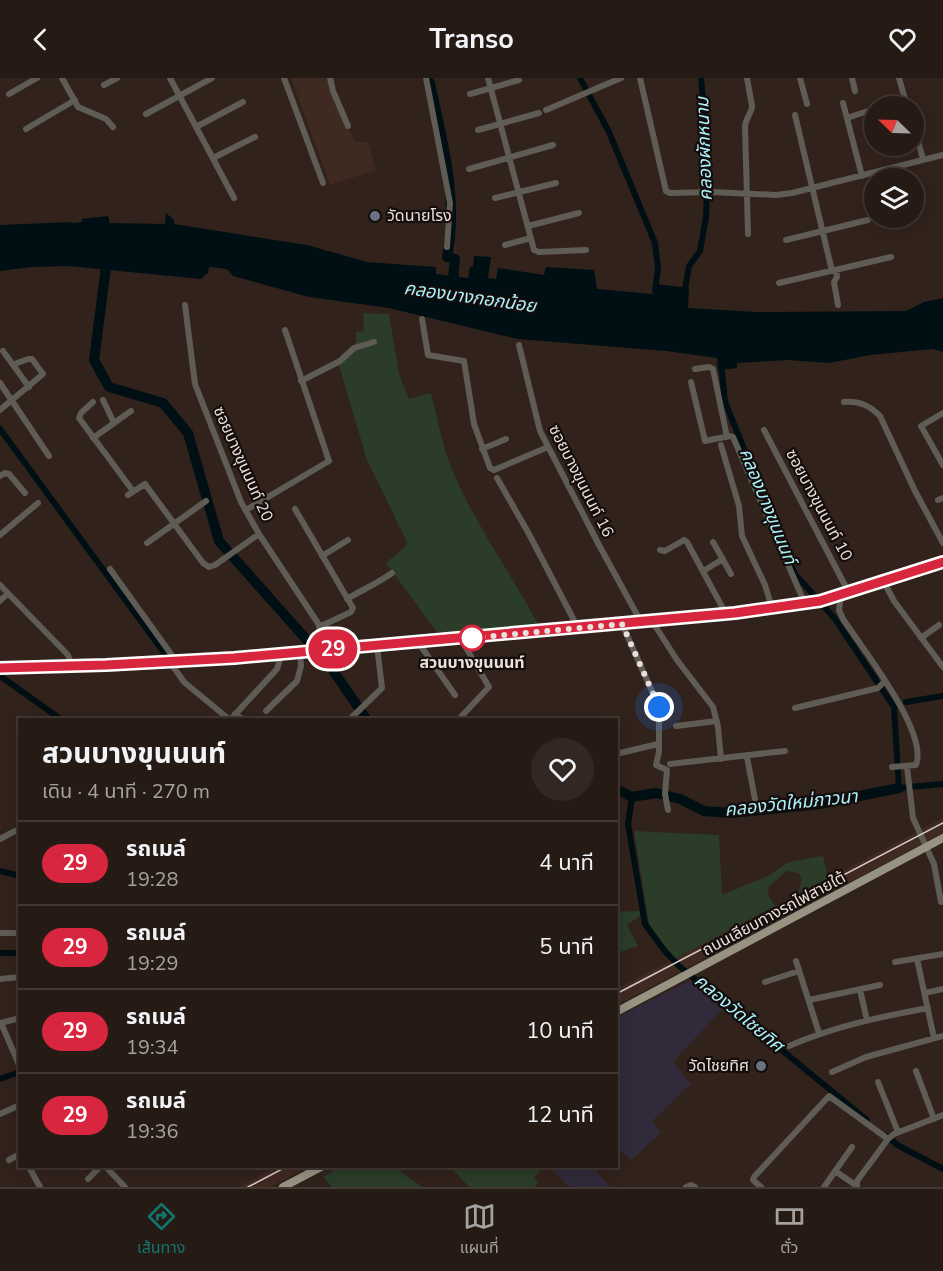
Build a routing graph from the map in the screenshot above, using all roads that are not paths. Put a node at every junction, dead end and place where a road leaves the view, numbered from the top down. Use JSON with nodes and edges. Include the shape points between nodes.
{"nodes":[{"id":1,"x":37,"y":78,"type":"edge"},
{"id":2,"x":62,"y":78,"type":"edge"},
{"id":3,"x":117,"y":78,"type":"edge"},
{"id":4,"x":170,"y":78,"type":"edge"},
{"id":5,"x":212,"y":78,"type":"edge"},
{"id":6,"x":284,"y":78,"type":"edge"},
{"id":7,"x":330,"y":78,"type":"edge"},
{"id":8,"x":426,"y":78,"type":"edge"},
{"id":9,"x":488,"y":78,"type":"edge"},
{"id":10,"x":621,"y":78,"type":"edge"},
{"id":11,"x":640,"y":78,"type":"edge"},
{"id":12,"x":747,"y":78,"type":"edge"},
{"id":13,"x":801,"y":78,"type":"edge"},
{"id":14,"x":852,"y":78,"type":"edge"},
{"id":15,"x":899,"y":78,"type":"edge"},
{"id":16,"x":519,"y":80,"type":"dead end"},
{"id":17,"x":104,"y":85,"type":"dead end"},
{"id":18,"x":491,"y":89,"type":"junction"},
{"id":19,"x":855,"y":91,"type":"dead end"},
{"id":20,"x":9,"y":94,"type":"dead end"},
{"id":21,"x":470,"y":94,"type":"dead end"},
{"id":22,"x":179,"y":96,"type":"junction"},
{"id":23,"x":904,"y":96,"type":"edge"},
{"id":24,"x":75,"y":100,"type":"junction"},
{"id":25,"x":243,"y":102,"type":"dead end"},
{"id":26,"x":843,"y":103,"type":"dead end"},
{"id":27,"x":807,"y":104,"type":"dead end"},
{"id":28,"x":546,"y":110,"type":"dead end"},
{"id":29,"x":539,"y":112,"type":"dead end"},
{"id":30,"x":864,"y":112,"type":"edge"},
{"id":31,"x":146,"y":114,"type":"dead end"},
{"id":32,"x":795,"y":115,"type":"dead end"},
{"id":33,"x":847,"y":118,"type":"junction"},
{"id":34,"x":500,"y":123,"type":"junction"},
{"id":35,"x":348,"y":126,"type":"dead end"},
{"id":36,"x":113,"y":127,"type":"dead end"},
{"id":37,"x":196,"y":127,"type":"junction"},
{"id":38,"x":26,"y":129,"type":"dead end"},
{"id":39,"x":478,"y":130,"type":"dead end"},
{"id":40,"x":255,"y":137,"type":"dead end"},
{"id":41,"x":553,"y":145,"type":"dead end"},
{"id":42,"x":943,"y":155,"type":"edge"},
{"id":43,"x":922,"y":156,"type":"edge"},
{"id":44,"x":509,"y":158,"type":"junction"},
{"id":45,"x":213,"y":159,"type":"junction"},
{"id":46,"x":923,"y":159,"type":"junction"},
{"id":47,"x":469,"y":170,"type":"dead end"},
{"id":48,"x":862,"y":176,"type":"junction"},
{"id":49,"x":323,"y":183,"type":"dead end"},
{"id":50,"x":556,"y":183,"type":"dead end"},
{"id":51,"x":812,"y":189,"type":"junction"},
{"id":52,"x":519,"y":192,"type":"junction"},
{"id":53,"x":746,"y":193,"type":"junction"},
{"id":54,"x":234,"y":198,"type":"dead end"},
{"id":55,"x":495,"y":198,"type":"dead end"},
{"id":56,"x":579,"y":213,"type":"dead end"},
{"id":57,"x":864,"y":221,"type":"edge"},
{"id":58,"x":528,"y":226,"type":"junction"},
{"id":59,"x":823,"y":231,"type":"junction"},
{"id":60,"x":748,"y":234,"type":"dead end"},
{"id":61,"x":531,"y":238,"type":"junction"},
{"id":62,"x":786,"y":240,"type":"dead end"},
{"id":63,"x":505,"y":245,"type":"dead end"},
{"id":64,"x":447,"y":247,"type":"dead end"},
{"id":65,"x":585,"y":250,"type":"dead end"},
{"id":66,"x":891,"y":257,"type":"dead end"},
{"id":67,"x":834,"y":270,"type":"junction"},
{"id":68,"x":779,"y":283,"type":"dead end"},
{"id":69,"x":185,"y":305,"type":"dead end"},
{"id":70,"x":838,"y":305,"type":"dead end"},
{"id":71,"x":422,"y":319,"type":"dead end"},
{"id":72,"x":285,"y":330,"type":"dead end"},
{"id":73,"x":374,"y":342,"type":"dead end"},
{"id":74,"x":519,"y":345,"type":"dead end"},
{"id":75,"x":3,"y":351,"type":"dead end"},
{"id":76,"x":17,"y":363,"type":"dead end"},
{"id":77,"x":695,"y":369,"type":"dead end"},
{"id":78,"x":301,"y":381,"type":"junction"},
{"id":79,"x":691,"y":382,"type":"dead end"},
{"id":80,"x":0,"y":383,"type":"edge"},
{"id":81,"x":29,"y":387,"type":"junction"},
{"id":82,"x":12,"y":400,"type":"junction"},
{"id":83,"x":103,"y":400,"type":"dead end"},
{"id":84,"x":93,"y":402,"type":"dead end"},
{"id":85,"x":843,"y":402,"type":"dead end"},
{"id":86,"x":0,"y":410,"type":"edge"},
{"id":87,"x":131,"y":411,"type":"dead end"},
{"id":88,"x":943,"y":412,"type":"edge"},
{"id":89,"x":114,"y":423,"type":"junction"},
{"id":90,"x":764,"y":430,"type":"dead end"},
{"id":91,"x":727,"y":437,"type":"junction"},
{"id":92,"x":93,"y":438,"type":"junction"},
{"id":93,"x":506,"y":439,"type":"dead end"},
{"id":94,"x":721,"y":445,"type":"dead end"},
{"id":95,"x":548,"y":447,"type":"junction"},
{"id":96,"x":482,"y":449,"type":"junction"},
{"id":97,"x":49,"y":456,"type":"dead end"},
{"id":98,"x":943,"y":465,"type":"edge"},
{"id":99,"x":0,"y":476,"type":"edge"},
{"id":100,"x":496,"y":478,"type":"dead end"},
{"id":101,"x":25,"y":493,"type":"dead end"},
{"id":102,"x":206,"y":501,"type":"dead end"},
{"id":103,"x":38,"y":503,"type":"dead end"},
{"id":104,"x":295,"y":509,"type":"dead end"},
{"id":105,"x":246,"y":510,"type":"junction"},
{"id":106,"x":174,"y":523,"type":"junction"},
{"id":107,"x":259,"y":534,"type":"junction"},
{"id":108,"x":0,"y":535,"type":"edge"},
{"id":109,"x":348,"y":540,"type":"dead end"},
{"id":110,"x":713,"y":542,"type":"dead end"},
{"id":111,"x":147,"y":543,"type":"dead end"},
{"id":112,"x":943,"y":543,"type":"edge"},
{"id":113,"x":660,"y":550,"type":"dead end"},
{"id":114,"x":322,"y":556,"type":"junction"},
{"id":115,"x":723,"y":559,"type":"junction"},
{"id":116,"x":941,"y":562,"type":"edge"},
{"id":117,"x":110,"y":569,"type":"dead end"},
{"id":118,"x":943,"y":570,"type":"edge"},
{"id":119,"x":703,"y":571,"type":"junction"},
{"id":120,"x":392,"y":573,"type":"dead end"},
{"id":121,"x":731,"y":574,"type":"dead end"},
{"id":122,"x":884,"y":582,"type":"junction"},
{"id":123,"x":0,"y":585,"type":"edge"},
{"id":124,"x":8,"y":593,"type":"junction"},
{"id":125,"x":849,"y":593,"type":"junction"},
{"id":126,"x":841,"y":595,"type":"junction"},
{"id":127,"x":348,"y":599,"type":"junction"},
{"id":128,"x":0,"y":601,"type":"edge"},
{"id":129,"x":805,"y":604,"type":"junction"},
{"id":130,"x":772,"y":608,"type":"junction"},
{"id":131,"x":726,"y":614,"type":"junction"},
{"id":132,"x":652,"y":621,"type":"junction"},
{"id":133,"x":641,"y":622,"type":"junction"},
{"id":134,"x":622,"y":624,"type":"junction"},
{"id":135,"x":939,"y":625,"type":"dead end"},
{"id":136,"x":319,"y":627,"type":"junction"},
{"id":137,"x":578,"y":628,"type":"junction"},
{"id":138,"x":921,"y":638,"type":"junction"},
{"id":139,"x":461,"y":639,"type":"junction"},
{"id":140,"x":418,"y":642,"type":"junction"},
{"id":141,"x":377,"y":646,"type":"junction"},
{"id":142,"x":334,"y":649,"type":"junction"},
{"id":143,"x":300,"y":651,"type":"junction"},
{"id":144,"x":282,"y":653,"type":"junction"},
{"id":145,"x":173,"y":662,"type":"junction"},
{"id":146,"x":72,"y":665,"type":"junction"},
{"id":147,"x":943,"y":667,"type":"edge"},
{"id":148,"x":0,"y":668,"type":"edge"},
{"id":149,"x":885,"y":681,"type":"junction"},
{"id":150,"x":455,"y":695,"type":"dead end"},
{"id":151,"x":795,"y":708,"type":"dead end"},
{"id":152,"x":266,"y":711,"type":"dead end"},
{"id":153,"x":229,"y":717,"type":"edge"},
{"id":154,"x":350,"y":718,"type":"edge"},
{"id":155,"x":460,"y":718,"type":"edge"},
{"id":156,"x":717,"y":721,"type":"junction"},
{"id":157,"x":676,"y":726,"type":"dead end"},
{"id":158,"x":658,"y":744,"type":"junction"},
{"id":159,"x":785,"y":751,"type":"dead end"},
{"id":160,"x":618,"y":754,"type":"edge"},
{"id":161,"x":747,"y":757,"type":"junction"},
{"id":162,"x":721,"y":759,"type":"junction"},
{"id":163,"x":670,"y":764,"type":"dead end"},
{"id":164,"x":756,"y":809,"type":"dead end"},
{"id":165,"x":668,"y":810,"type":"dead end"},
{"id":166,"x":15,"y":831,"type":"dead end"},
{"id":167,"x":943,"y":838,"type":"edge"},
{"id":168,"x":0,"y":839,"type":"edge"},
{"id":169,"x":927,"y":847,"type":"junction"},
{"id":170,"x":941,"y":902,"type":"dead end"},
{"id":171,"x":0,"y":933,"type":"edge"},
{"id":172,"x":18,"y":933,"type":"edge"},
{"id":173,"x":943,"y":954,"type":"edge"},
{"id":174,"x":918,"y":959,"type":"junction"},
{"id":175,"x":796,"y":961,"type":"dead end"},
{"id":176,"x":896,"y":962,"type":"dead end"},
{"id":177,"x":800,"y":971,"type":"junction"},
{"id":178,"x":18,"y":977,"type":"edge"},
{"id":179,"x":0,"y":979,"type":"edge"},
{"id":180,"x":765,"y":982,"type":"dead end"},
{"id":181,"x":880,"y":985,"type":"dead end"},
{"id":182,"x":943,"y":989,"type":"edge"},
{"id":183,"x":860,"y":990,"type":"junction"},
{"id":184,"x":925,"y":993,"type":"junction"},
{"id":185,"x":809,"y":1000,"type":"junction"},
{"id":186,"x":928,"y":1008,"type":"junction"},
{"id":187,"x":618,"y":1011,"type":"edge"},
{"id":188,"x":18,"y":1018,"type":"edge"},
{"id":189,"x":867,"y":1020,"type":"junction"},
{"id":190,"x":0,"y":1023,"type":"edge"},
{"id":191,"x":819,"y":1033,"type":"junction"},
{"id":192,"x":943,"y":1036,"type":"edge"},
{"id":193,"x":934,"y":1038,"type":"junction"},
{"id":194,"x":789,"y":1046,"type":"dead end"},
{"id":195,"x":18,"y":1063,"type":"edge"},
{"id":196,"x":916,"y":1071,"type":"dead end"},
{"id":197,"x":832,"y":1072,"type":"dead end"},
{"id":198,"x":878,"y":1082,"type":"dead end"},
{"id":199,"x":18,"y":1106,"type":"edge"},
{"id":200,"x":0,"y":1114,"type":"edge"},
{"id":201,"x":943,"y":1115,"type":"edge"},
{"id":202,"x":934,"y":1119,"type":"junction"},
{"id":203,"x":892,"y":1136,"type":"junction"},
{"id":204,"x":852,"y":1147,"type":"dead end"},
{"id":205,"x":18,"y":1155,"type":"edge"},
{"id":206,"x":9,"y":1160,"type":"dead end"},
{"id":207,"x":30,"y":1168,"type":"edge"},
{"id":208,"x":99,"y":1168,"type":"edge"},
{"id":209,"x":107,"y":1168,"type":"edge"},
{"id":210,"x":319,"y":1168,"type":"edge"},
{"id":211,"x":835,"y":1171,"type":"junction"},
{"id":212,"x":88,"y":1179,"type":"dead end"},
{"id":213,"x":857,"y":1186,"type":"edge"},
{"id":214,"x":40,"y":1187,"type":"edge"},
{"id":215,"x":125,"y":1187,"type":"edge"},
{"id":216,"x":283,"y":1187,"type":"edge"},
{"id":217,"x":686,"y":1187,"type":"edge"},
{"id":218,"x":694,"y":1187,"type":"edge"},
{"id":219,"x":761,"y":1187,"type":"edge"},
{"id":220,"x":824,"y":1187,"type":"edge"}],
"edges":[{"from":1,"to":20,"type":"street"},
{"from":2,"to":24,"type":"street"},
{"from":3,"to":17,"type":"street"},
{"from":4,"to":22,"type":"street"},
{"from":5,"to":22,"type":"street"},
{"from":6,"to":49,"type":"street"},
{"from":7,"to":35,"type":"street"},
{"from":8,"to":64,"type":"street","via":[[450,203]]},
{"from":9,"to":18,"type":"street"},
{"from":10,"to":28,"type":"street"},
{"from":11,"to":53,"type":"street","via":[[666,190]]},
{"from":12,"to":53,"type":"street","via":[[752,109],[745,126]]},
{"from":13,"to":27,"type":"street"},
{"from":14,"to":19,"type":"street"},
{"from":15,"to":23,"type":"street"},
{"from":16,"to":18,"type":"street"},
{"from":18,"to":21,"type":"street"},
{"from":18,"to":34,"type":"street"},
{"from":22,"to":31,"type":"street"},
{"from":22,"to":37,"type":"street"},
{"from":24,"to":36,"type":"street","via":[[81,109],[106,119]]},
{"from":24,"to":38,"type":"street"},
{"from":25,"to":37,"type":"street"},
{"from":26,"to":33,"type":"street"},
{"from":29,"to":34,"type":"street"},
{"from":30,"to":33,"type":"street"},
{"from":32,"to":51,"type":"street"},
{"from":33,"to":48,"type":"street"},
{"from":34,"to":39,"type":"street"},
{"from":34,"to":44,"type":"street"},
{"from":37,"to":45,"type":"street"},
{"from":40,"to":45,"type":"street"},
{"from":41,"to":44,"type":"street"},
{"from":42,"to":46,"type":"street"},
{"from":43,"to":46,"type":"street"},
{"from":44,"to":47,"type":"street"},
{"from":44,"to":52,"type":"street"},
{"from":45,"to":54,"type":"street"},
{"from":46,"to":48,"type":"street"},
{"from":48,"to":51,"type":"street"},
{"from":50,"to":52,"type":"street"},
{"from":51,"to":53,"type":"street","via":[[776,195]]},
{"from":51,"to":59,"type":"street"},
{"from":52,"to":55,"type":"street"},
{"from":52,"to":58,"type":"street"},
{"from":53,"to":60,"type":"street"},
{"from":56,"to":58,"type":"street"},
{"from":57,"to":59,"type":"street"},
{"from":58,"to":61,"type":"street"},
{"from":59,"to":62,"type":"street"},
{"from":59,"to":67,"type":"street"},
{"from":61,"to":63,"type":"street"},
{"from":61,"to":65,"type":"street","via":[[536,251]]},
{"from":66,"to":67,"type":"street"},
{"from":67,"to":68,"type":"street"},
{"from":67,"to":70,"type":"street"},
{"from":69,"to":105,"type":"street","name":"ซอยบางขุนนนท์ 20","via":[[195,384]]},
{"from":71,"to":96,"type":"street","via":[[428,355],[464,361]]},
{"from":72,"to":78,"type":"street"},
{"from":73,"to":78,"type":"street","via":[[354,348],[340,361]]},
{"from":74,"to":95,"type":"street","name":"ซอยบางขุนนนท์ 16","via":[[536,418]]},
{"from":75,"to":81,"type":"street"},
{"from":76,"to":81,"type":"street","via":[[32,359],[43,372]]},
{"from":77,"to":91,"type":"street","via":[[713,369]]},
{"from":78,"to":105,"type":"street","via":[[329,461]]},
{"from":79,"to":91,"type":"street","via":[[705,441]]},
{"from":80,"to":82,"type":"street"},
{"from":81,"to":82,"type":"street"},
{"from":82,"to":86,"type":"street"},
{"from":82,"to":97,"type":"street"},
{"from":83,"to":89,"type":"street"},
{"from":84,"to":92,"type":"street","via":[[78,417]]},
{"from":85,"to":112,"type":"street","via":[[856,401],[880,416]]},
{"from":87,"to":89,"type":"street"},
{"from":88,"to":98,"type":"street","via":[[921,426]]},
{"from":89,"to":92,"type":"street"},
{"from":90,"to":125,"type":"street","name":"ซอยบางขุนนนท์ 10"},
{"from":91,"to":129,"type":"street","via":[[733,437]]},
{"from":92,"to":106,"type":"street","via":[[130,493],[145,484]]},
{"from":93,"to":96,"type":"street"},
{"from":94,"to":130,"type":"street","via":[[739,506],[742,536]]},
{"from":95,"to":96,"type":"street","via":[[494,470],[488,466]]},
{"from":95,"to":133,"type":"street","name":"ซอยบางขุนนนท์ 16"},
{"from":99,"to":101,"type":"street","via":[[7,473]]},
{"from":100,"to":137,"type":"street"},
{"from":102,"to":106,"type":"street"},
{"from":103,"to":108,"type":"street"},
{"from":104,"to":114,"type":"street"},
{"from":105,"to":107,"type":"street","name":"ซอยบางขุนนนท์ 20"},
{"from":106,"to":107,"type":"street","via":[[209,567]]},
{"from":106,"to":111,"type":"street"},
{"from":107,"to":136,"type":"street","name":"ซอยบางขุนนนท์ 20"},
{"from":109,"to":114,"type":"street"},
{"from":110,"to":115,"type":"street"},
{"from":113,"to":119,"type":"street","via":[[685,541]]},
{"from":114,"to":127,"type":"street"},
{"from":115,"to":119,"type":"street"},
{"from":115,"to":121,"type":"street"},
{"from":116,"to":118,"type":"street"},
{"from":116,"to":122,"type":"street"},
{"from":117,"to":145,"type":"street"},
{"from":119,"to":131,"type":"street"},
{"from":120,"to":127,"type":"street"},
{"from":122,"to":125,"type":"street"},
{"from":122,"to":138,"type":"street"},
{"from":123,"to":124,"type":"street"},
{"from":124,"to":128,"type":"street"},
{"from":124,"to":146,"type":"street","via":[[68,655]]},
{"from":125,"to":126,"type":"street"},
{"from":126,"to":129,"type":"street"},
{"from":126,"to":149,"type":"street","via":[[843,620]]},
{"from":127,"to":136,"type":"street","via":[[351,612]]},
{"from":129,"to":130,"type":"street"},
{"from":130,"to":131,"type":"street"},
{"from":131,"to":132,"type":"street"},
{"from":132,"to":133,"type":"street"},
{"from":132,"to":156,"type":"street","via":[[713,707]]},
{"from":133,"to":134,"type":"street"},
{"from":134,"to":137,"type":"street"},
{"from":134,"to":158,"type":"street","via":[[659,707]]},
{"from":135,"to":138,"type":"street"},
{"from":136,"to":142,"type":"street","name":"ซอยบางขุนนนท์ 20"},
{"from":137,"to":139,"type":"street"},
{"from":138,"to":147,"type":"street"},
{"from":139,"to":140,"type":"street"},
{"from":139,"to":155,"type":"street","via":[[489,687]]},
{"from":140,"to":141,"type":"street"},
{"from":140,"to":150,"type":"street"},
{"from":141,"to":142,"type":"street"},
{"from":141,"to":154,"type":"street","via":[[382,688]]},
{"from":142,"to":143,"type":"street"},
{"from":143,"to":144,"type":"street"},
{"from":143,"to":152,"type":"street","via":[[297,681]]},
{"from":144,"to":145,"type":"street"},
{"from":144,"to":153,"type":"street","via":[[277,669]]},
{"from":145,"to":146,"type":"street"},
{"from":145,"to":153,"type":"street","via":[[184,682]]},
{"from":146,"to":148,"type":"street"},
{"from":149,"to":151,"type":"street","via":[[878,688]]},
{"from":149,"to":169,"type":"street","via":[[915,735],[917,763],[899,767],[909,788],[913,818]]},
{"from":156,"to":157,"type":"street"},
{"from":156,"to":162,"type":"street"},
{"from":158,"to":160,"type":"street"},
{"from":158,"to":165,"type":"street","via":[[656,765],[667,770]]},
{"from":159,"to":161,"type":"street"},
{"from":161,"to":162,"type":"street"},
{"from":161,"to":164,"type":"street"},
{"from":162,"to":163,"type":"street"},
{"from":166,"to":168,"type":"street"},
{"from":167,"to":169,"type":"main road","name":"ถนนเลียบทางรถไฟสายใต้"},
{"from":169,"to":170,"type":"street"},
{"from":169,"to":187,"type":"main road","name":"ถนนเลียบทางรถไฟสายใต้"},
{"from":171,"to":172,"type":"street"},
{"from":173,"to":174,"type":"street"},
{"from":174,"to":176,"type":"street"},
{"from":174,"to":184,"type":"street"},
{"from":175,"to":177,"type":"street"},
{"from":177,"to":180,"type":"street"},
{"from":177,"to":185,"type":"street"},
{"from":178,"to":179,"type":"street"},
{"from":181,"to":183,"type":"street"},
{"from":182,"to":184,"type":"street"},
{"from":183,"to":185,"type":"street"},
{"from":183,"to":189,"type":"street"},
{"from":184,"to":186,"type":"street"},
{"from":185,"to":191,"type":"street"},
{"from":186,"to":189,"type":"street"},
{"from":186,"to":193,"type":"street"},
{"from":188,"to":190,"type":"street"},
{"from":189,"to":191,"type":"street"},
{"from":190,"to":195,"type":"street"},
{"from":191,"to":194,"type":"street"},
{"from":192,"to":193,"type":"street"},
{"from":193,"to":197,"type":"street","via":[[866,1057]]},
{"from":196,"to":202,"type":"street"},
{"from":198,"to":203,"type":"street"},
{"from":199,"to":200,"type":"street"},
{"from":201,"to":202,"type":"street"},
{"from":202,"to":203,"type":"street"},
{"from":203,"to":213,"type":"street"},
{"from":203,"to":219,"type":"street","via":[[829,1096],[754,1177]]},
{"from":204,"to":211,"type":"street"},
{"from":205,"to":206,"type":"street"},
{"from":207,"to":214,"type":"street"},
{"from":208,"to":212,"type":"street"},
{"from":209,"to":215,"type":"street"},
{"from":210,"to":216,"type":"main road"},
{"from":211,"to":213,"type":"street"},
{"from":211,"to":220,"type":"street"},
{"from":217,"to":218,"type":"street"}]}
